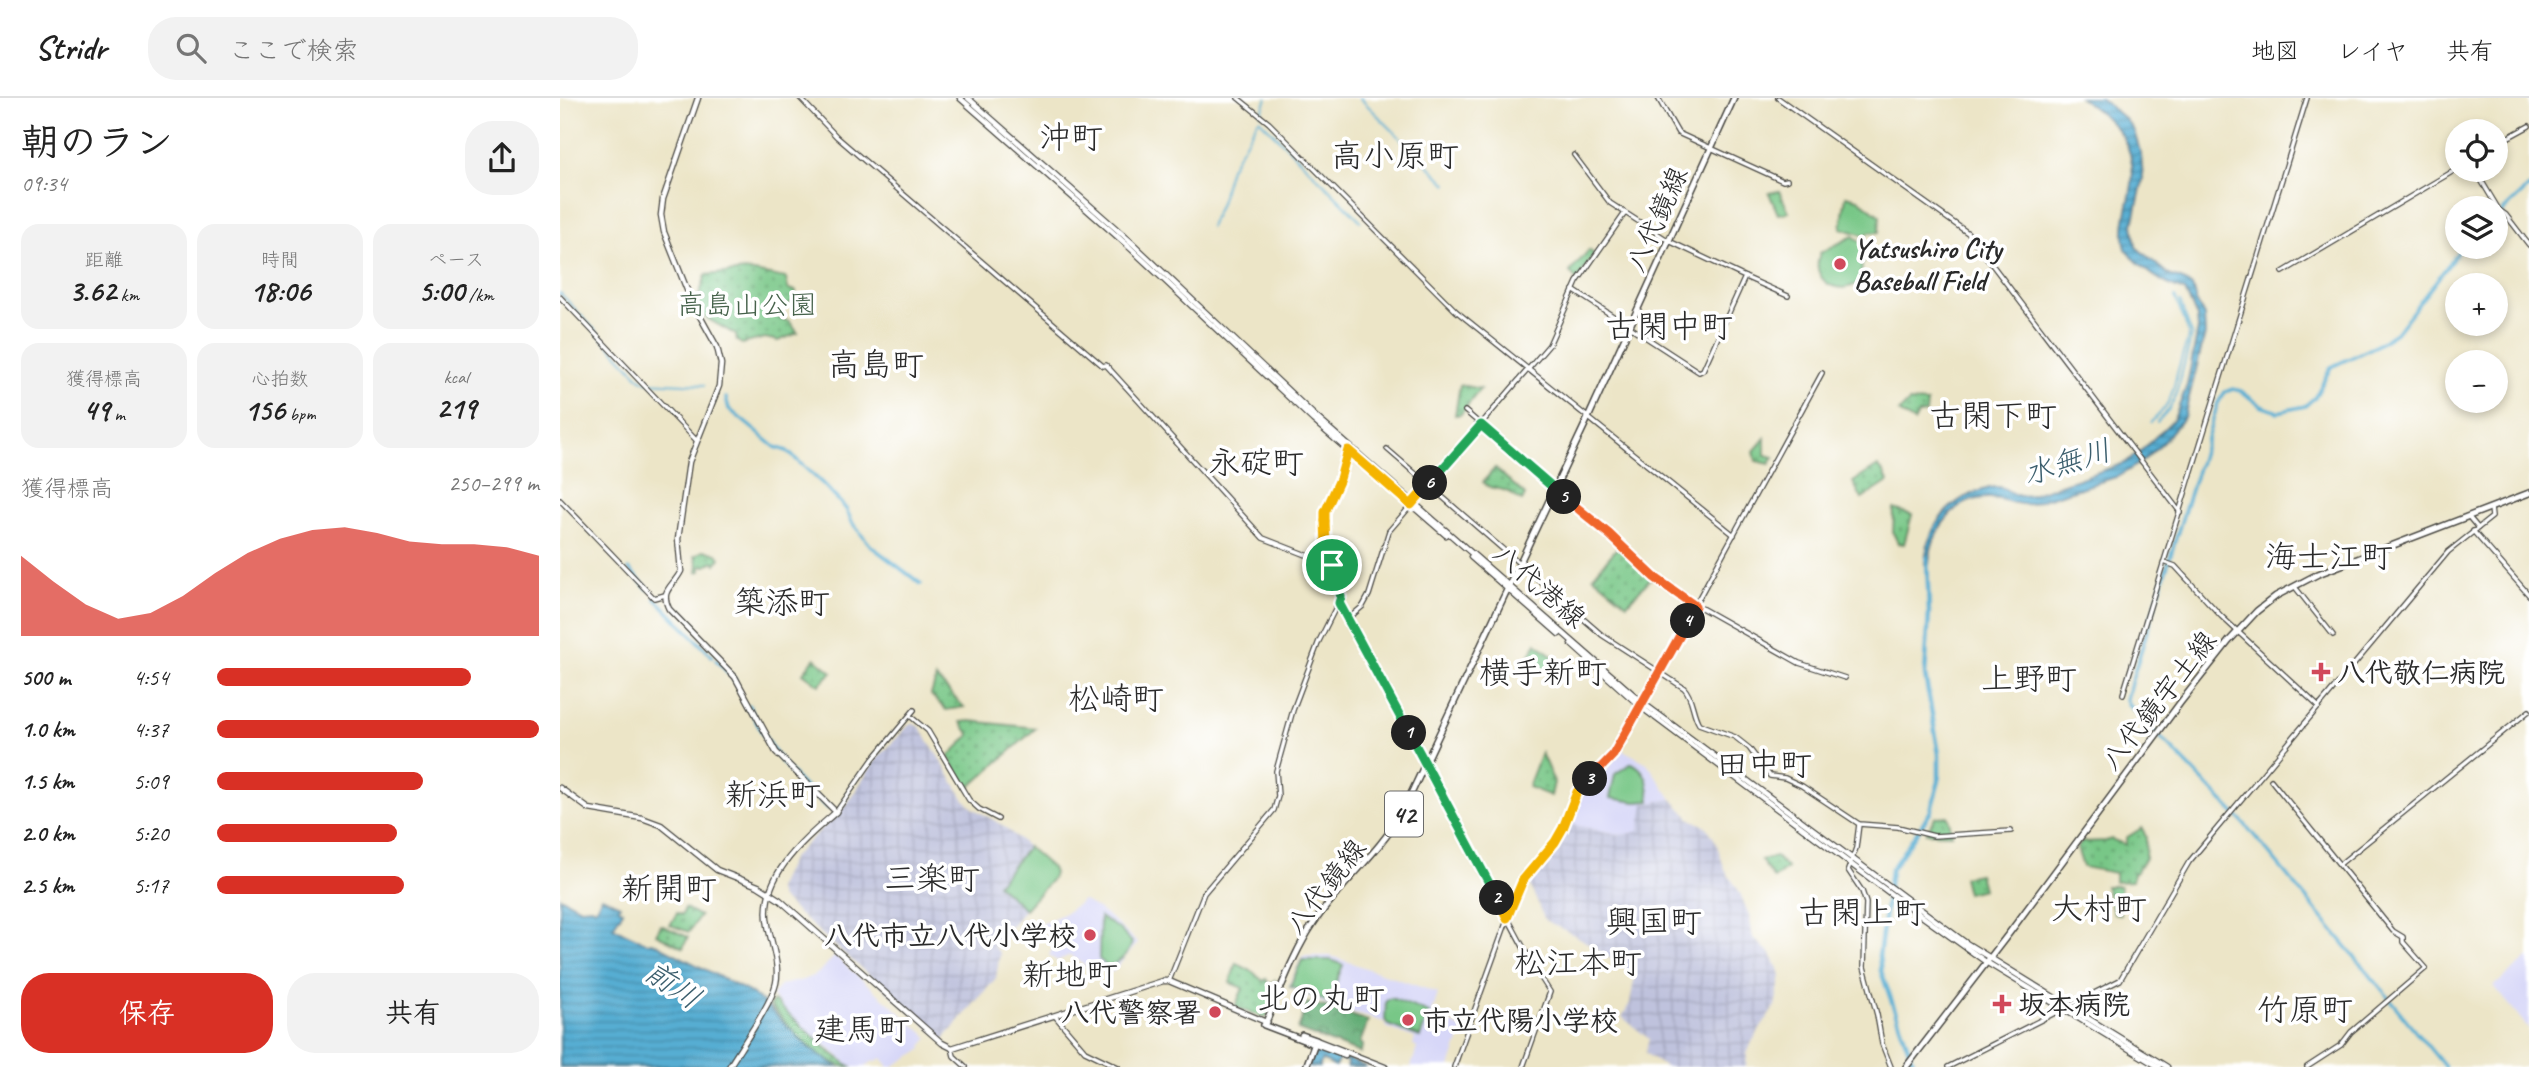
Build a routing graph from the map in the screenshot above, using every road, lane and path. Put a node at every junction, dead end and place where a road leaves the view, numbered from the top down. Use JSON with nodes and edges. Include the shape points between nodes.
{"nodes":[{"id":1,"x":698,"y":98,"type":"edge"},
{"id":2,"x":800,"y":98,"type":"edge"},
{"id":3,"x":960,"y":98,"type":"edge"},
{"id":4,"x":968,"y":98,"type":"edge"},
{"id":5,"x":1238,"y":98,"type":"edge"},
{"id":6,"x":1658,"y":98,"type":"edge"},
{"id":7,"x":1734,"y":98,"type":"edge"},
{"id":8,"x":1778,"y":98,"type":"edge"},
{"id":9,"x":2307,"y":98,"type":"edge"},
{"id":10,"x":2529,"y":126,"type":"edge"},
{"id":11,"x":2508,"y":137,"type":"edge"},
{"id":12,"x":1711,"y":148,"type":"junction"},
{"id":13,"x":1574,"y":155,"type":"dead end"},
{"id":14,"x":2445,"y":177,"type":"edge"},
{"id":15,"x":1787,"y":180,"type":"dead end"},
{"id":16,"x":2481,"y":182,"type":"edge"},
{"id":17,"x":1625,"y":213,"type":"junction"},
{"id":18,"x":1669,"y":241,"type":"junction"},
{"id":19,"x":2529,"y":245,"type":"edge"},
{"id":20,"x":2284,"y":272,"type":"dead end"},
{"id":21,"x":1745,"y":276,"type":"junction"},
{"id":22,"x":1573,"y":290,"type":"junction"},
{"id":23,"x":1788,"y":296,"type":"dead end"},
{"id":24,"x":560,"y":298,"type":"edge"},
{"id":25,"x":1630,"y":327,"type":"junction"},
{"id":26,"x":1529,"y":369,"type":"junction"},
{"id":27,"x":1822,"y":373,"type":"dead end"},
{"id":28,"x":1465,"y":411,"type":"dead end"},
{"id":29,"x":1588,"y":418,"type":"junction"},
{"id":30,"x":1481,"y":425,"type":"junction"},
{"id":31,"x":696,"y":440,"type":"junction"},
{"id":32,"x":1387,"y":449,"type":"dead end"},
{"id":33,"x":1348,"y":450,"type":"junction"},
{"id":34,"x":1428,"y":485,"type":"junction"},
{"id":35,"x":1554,"y":489,"type":"junction"},
{"id":36,"x":2529,"y":493,"type":"edge"},
{"id":37,"x":560,"y":500,"type":"edge"},
{"id":38,"x":1412,"y":503,"type":"junction"},
{"id":39,"x":2491,"y":507,"type":"junction"},
{"id":40,"x":2180,"y":512,"type":"junction"},
{"id":41,"x":2468,"y":516,"type":"junction"},
{"id":42,"x":2476,"y":529,"type":"junction"},
{"id":43,"x":1734,"y":535,"type":"junction"},
{"id":44,"x":2164,"y":562,"type":"junction"},
{"id":45,"x":1520,"y":564,"type":"junction"},
{"id":46,"x":1332,"y":565,"type":"junction"},
{"id":47,"x":2294,"y":586,"type":"junction"},
{"id":48,"x":1508,"y":588,"type":"junction"},
{"id":49,"x":663,"y":595,"type":"junction"},
{"id":50,"x":2529,"y":595,"type":"edge"},
{"id":51,"x":1339,"y":603,"type":"junction"},
{"id":52,"x":1695,"y":606,"type":"junction"},
{"id":53,"x":1348,"y":620,"type":"junction"},
{"id":54,"x":2239,"y":631,"type":"junction"},
{"id":55,"x":2333,"y":635,"type":"dead end"},
{"id":56,"x":1660,"y":671,"type":"junction"},
{"id":57,"x":1844,"y":678,"type":"dead end"},
{"id":58,"x":2123,"y":694,"type":"dead end"},
{"id":59,"x":1642,"y":705,"type":"junction"},
{"id":60,"x":2319,"y":707,"type":"junction"},
{"id":61,"x":914,"y":710,"type":"dead end"},
{"id":62,"x":2529,"y":712,"type":"edge"},
{"id":63,"x":910,"y":716,"type":"junction"},
{"id":64,"x":1426,"y":764,"type":"junction"},
{"id":65,"x":2271,"y":780,"type":"dead end"},
{"id":66,"x":560,"y":789,"type":"edge"},
{"id":67,"x":836,"y":811,"type":"junction"},
{"id":68,"x":998,"y":819,"type":"dead end"},
{"id":69,"x":1860,"y":824,"type":"junction"},
{"id":70,"x":2011,"y":831,"type":"dead end"},
{"id":71,"x":1850,"y":861,"type":"junction"},
{"id":72,"x":2339,"y":864,"type":"junction"},
{"id":73,"x":770,"y":895,"type":"junction"},
{"id":74,"x":1507,"y":918,"type":"junction"},
{"id":75,"x":1988,"y":960,"type":"junction"},
{"id":76,"x":1169,"y":981,"type":"junction"},
{"id":77,"x":2067,"y":1008,"type":"junction"},
{"id":78,"x":1056,"y":1016,"type":"junction"},
{"id":79,"x":1265,"y":1024,"type":"junction"},
{"id":80,"x":1313,"y":1041,"type":"junction"},
{"id":81,"x":952,"y":1049,"type":"junction"},
{"id":82,"x":1908,"y":1064,"type":"edge"},
{"id":83,"x":729,"y":1067,"type":"edge"},
{"id":84,"x":966,"y":1067,"type":"edge"},
{"id":85,"x":1118,"y":1067,"type":"edge"},
{"id":86,"x":1304,"y":1067,"type":"edge"},
{"id":87,"x":1378,"y":1067,"type":"edge"},
{"id":88,"x":1385,"y":1067,"type":"edge"},
{"id":89,"x":1454,"y":1067,"type":"edge"},
{"id":90,"x":1523,"y":1067,"type":"edge"},
{"id":91,"x":1891,"y":1067,"type":"edge"},
{"id":92,"x":1948,"y":1067,"type":"edge"},
{"id":93,"x":2159,"y":1067,"type":"edge"},
{"id":94,"x":2167,"y":1067,"type":"edge"},
{"id":95,"x":2307,"y":1067,"type":"edge"}],
"edges":[{"from":1,"to":31,"type":"main road","via":[[661,215],[691,300],[721,364],[719,386]]},
{"from":2,"to":46,"type":"street","via":[[837,137],[1004,283],[1106,365],[1263,538]]},
{"from":3,"to":33,"type":"main road","name":"八代港線"},
{"from":4,"to":38,"type":"main road","name":"八代港線","via":[[1129,240]]},
{"from":5,"to":26,"type":"street","via":[[1269,123],[1456,311]]},
{"from":6,"to":12,"type":"street","via":[[1678,133]]},
{"from":7,"to":12,"type":"main road","name":"八代鏡線","number":"42"},
{"from":8,"to":40,"type":"street","via":[[1968,233]]},
{"from":9,"to":40,"type":"street"},
{"from":10,"to":11,"type":"street"},
{"from":12,"to":15,"type":"street"},
{"from":12,"to":18,"type":"main road","name":"八代鏡線","number":"42"},
{"from":13,"to":17,"type":"street","via":[[1607,201]]},
{"from":14,"to":20,"type":"street"},
{"from":16,"to":19,"type":"street"},
{"from":17,"to":18,"type":"street"},
{"from":17,"to":22,"type":"street"},
{"from":18,"to":21,"type":"street"},
{"from":18,"to":25,"type":"main road","name":"八代鏡線","number":"42"},
{"from":21,"to":23,"type":"street"},
{"from":21,"to":25,"type":"street","via":[[1702,372],[1692,370]]},
{"from":22,"to":25,"type":"street"},
{"from":22,"to":26,"type":"street","via":[[1549,345]]},
{"from":24,"to":31,"type":"street"},
{"from":25,"to":29,"type":"main road","name":"八代鏡線","number":"42"},
{"from":26,"to":29,"type":"street"},
{"from":26,"to":30,"type":"street"},
{"from":27,"to":43,"type":"street"},
{"from":28,"to":30,"type":"street"},
{"from":29,"to":35,"type":"main road","name":"八代鏡線","number":"42"},
{"from":29,"to":43,"type":"street"},
{"from":30,"to":34,"type":"street"},
{"from":30,"to":35,"type":"street"},
{"from":31,"to":49,"type":"main road","via":[[677,539],[681,571]]},
{"from":32,"to":34,"type":"street"},
{"from":33,"to":38,"type":"main road","name":"八代港線"},
{"from":33,"to":46,"type":"street","via":[[1325,512]]},
{"from":34,"to":38,"type":"street"},
{"from":34,"to":45,"type":"street"},
{"from":35,"to":45,"type":"main road","name":"八代鏡線","number":"42"},
{"from":35,"to":52,"type":"street","via":[[1654,577]]},
{"from":36,"to":39,"type":"main road","name":"八代鏡宇土線"},
{"from":37,"to":49,"type":"street","via":[[654,598]]},
{"from":38,"to":48,"type":"main road","name":"八代港線"},
{"from":38,"to":53,"type":"street","via":[[1390,531],[1363,606]]},
{"from":39,"to":41,"type":"main road","name":"八代鏡宇土線"},
{"from":39,"to":42,"type":"street","via":[[2492,517]]},
{"from":40,"to":44,"type":"street"},
{"from":41,"to":42,"type":"street"},
{"from":41,"to":47,"type":"main road","name":"八代鏡宇土線"},
{"from":42,"to":50,"type":"street"},
{"from":42,"to":60,"type":"street","via":[[2448,552]]},
{"from":43,"to":52,"type":"street"},
{"from":44,"to":54,"type":"street","via":[[2173,564]]},
{"from":44,"to":58,"type":"street"},
{"from":45,"to":48,"type":"main road","name":"八代鏡線","number":"42"},
{"from":45,"to":56,"type":"street","via":[[1617,647]]},
{"from":46,"to":51,"type":"street"},
{"from":47,"to":54,"type":"main road","name":"八代鏡宇土線"},
{"from":47,"to":55,"type":"street"},
{"from":48,"to":59,"type":"main road","name":"八代港線"},
{"from":48,"to":64,"type":"main road","name":"八代鏡線","number":"42"},
{"from":49,"to":67,"type":"main road","via":[[669,609],[741,685],[776,752]]},
{"from":51,"to":53,"type":"street"},
{"from":51,"to":76,"type":"street","via":[[1319,640],[1293,710],[1276,771],[1274,810],[1204,893]]},
{"from":52,"to":56,"type":"street"},
{"from":52,"to":57,"type":"street","via":[[1799,663]]},
{"from":53,"to":64,"type":"street"},
{"from":54,"to":60,"type":"street"},
{"from":54,"to":75,"type":"main road","name":"八代鏡宇土線"},
{"from":56,"to":59,"type":"street"},
{"from":56,"to":69,"type":"street","via":[[1688,692],[1699,724],[1735,737],[1770,776],[1802,786]]},
{"from":59,"to":71,"type":"main road","name":"八代港線"},
{"from":59,"to":74,"type":"street","via":[[1606,764],[1577,792],[1563,828],[1523,880]]},
{"from":60,"to":77,"type":"street","via":[[2189,862],[2120,980]]},
{"from":61,"to":63,"type":"street"},
{"from":62,"to":72,"type":"street"},
{"from":63,"to":67,"type":"street"},
{"from":63,"to":68,"type":"street","via":[[928,731],[969,800]]},
{"from":64,"to":74,"type":"street"},
{"from":64,"to":79,"type":"main road","name":"八代鏡線","number":"42","via":[[1394,826],[1313,924]]},
{"from":65,"to":72,"type":"street"},
{"from":66,"to":73,"type":"main road","via":[[589,809],[654,821],[717,870]]},
{"from":67,"to":73,"type":"main road","via":[[788,856]]},
{"from":69,"to":70,"type":"street","via":[[1940,836]]},
{"from":69,"to":71,"type":"street"},
{"from":71,"to":75,"type":"main road","name":"八代港線"},
{"from":71,"to":91,"type":"street","via":[[1849,874],[1866,903],[1864,967]]},
{"from":72,"to":95,"type":"street","via":[[2426,968],[2341,1045]]},
{"from":73,"to":81,"type":"main road"},
{"from":73,"to":83,"type":"main road","via":[[767,921],[777,977],[772,995]]},
{"from":74,"to":89,"type":"street"},
{"from":74,"to":90,"type":"street","via":[[1550,992]]},
{"from":75,"to":77,"type":"main road","name":"八代港線"},
{"from":75,"to":82,"type":"main road","name":"八代鏡宇土線"},
{"from":76,"to":78,"type":"main road"},
{"from":76,"to":79,"type":"main road"},
{"from":77,"to":92,"type":"street"},
{"from":77,"to":93,"type":"main road","name":"八代港線"},
{"from":77,"to":94,"type":"main road","name":"八代港線"},
{"from":78,"to":79,"type":"main road","via":[[1169,984]]},
{"from":78,"to":81,"type":"main road"},
{"from":78,"to":85,"type":"street","via":[[1085,1051]]},
{"from":79,"to":80,"type":"main road"},
{"from":80,"to":86,"type":"main road"},
{"from":80,"to":87,"type":"main road"},
{"from":80,"to":88,"type":"main road"},
{"from":81,"to":84,"type":"street"}]}
